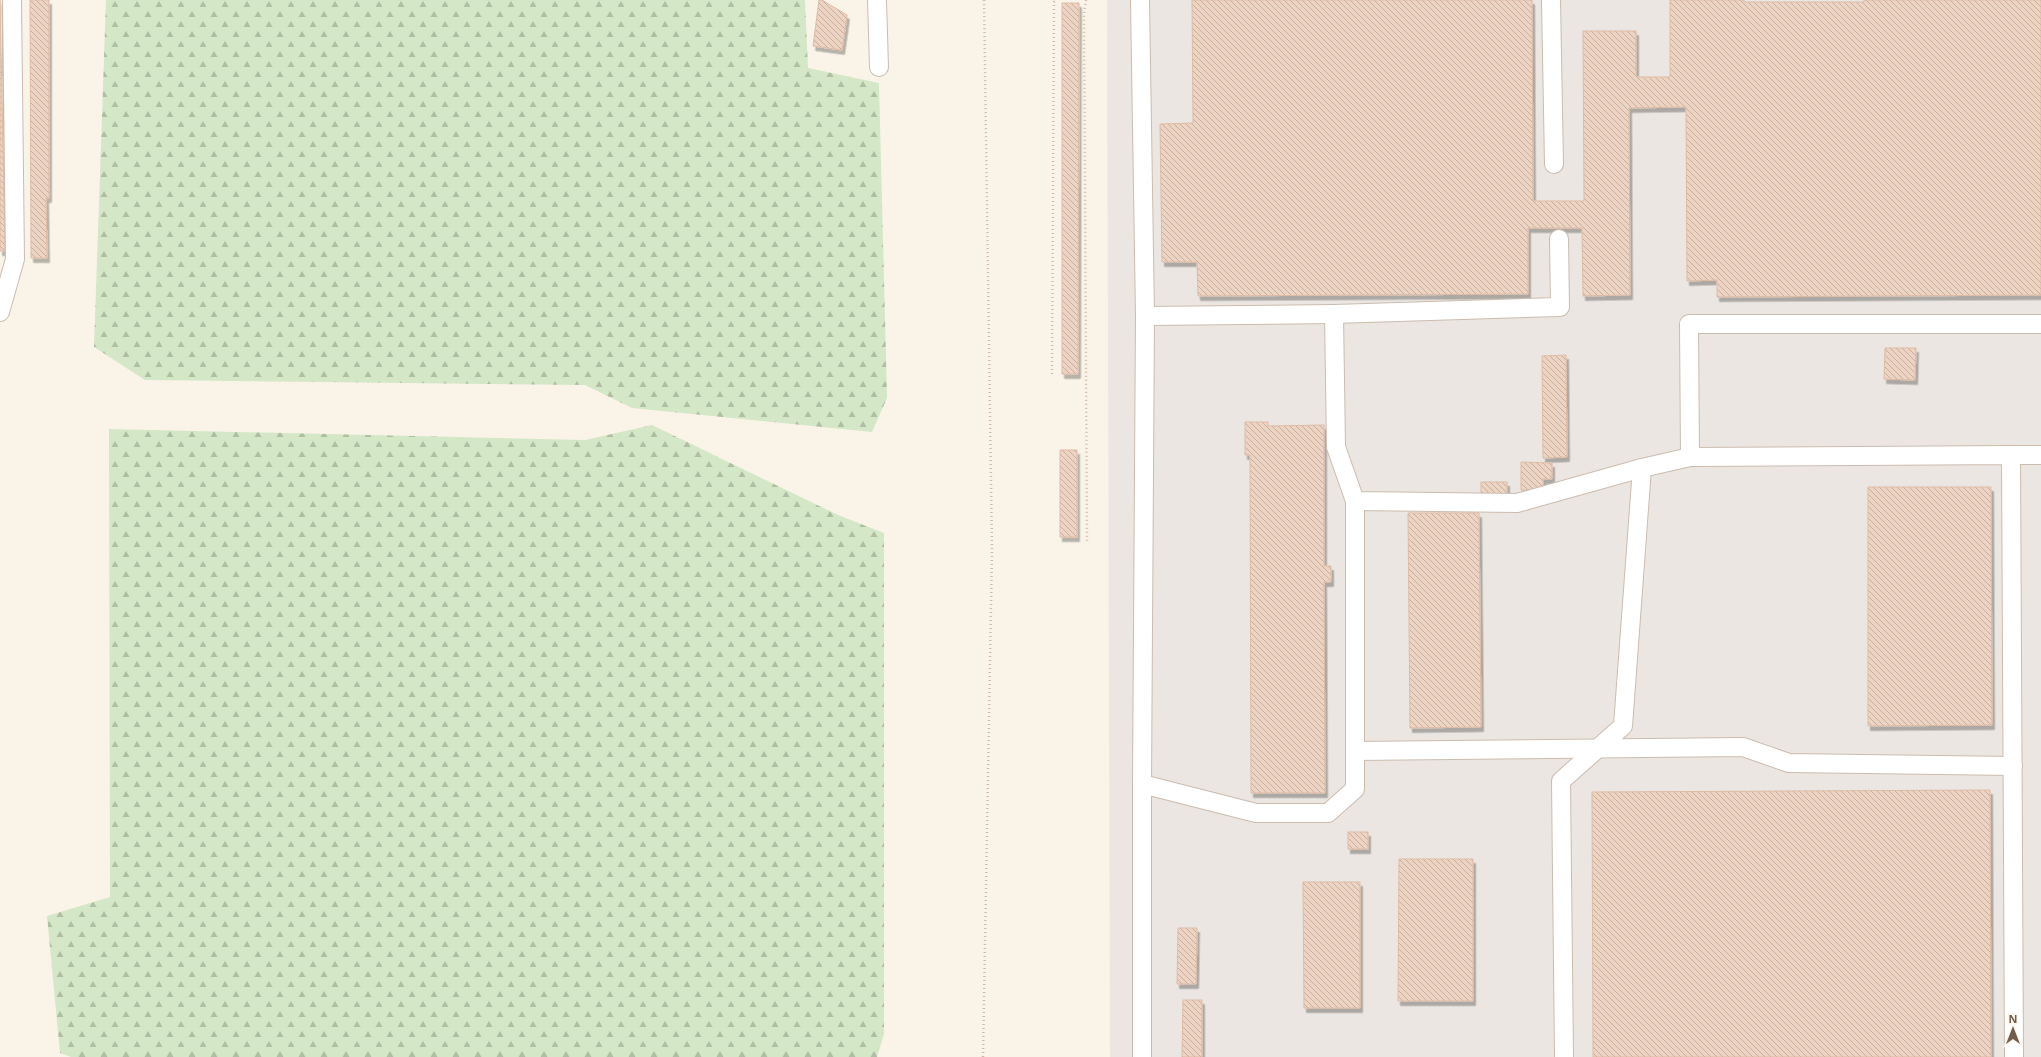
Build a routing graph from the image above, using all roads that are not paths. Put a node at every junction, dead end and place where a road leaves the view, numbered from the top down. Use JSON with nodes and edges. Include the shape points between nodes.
{"nodes":[{"id":1,"x":12,"y":0,"type":"edge"},
{"id":2,"x":877,"y":0,"type":"edge"},
{"id":3,"x":1140,"y":0,"type":"edge"},
{"id":4,"x":1552,"y":0,"type":"edge"},
{"id":5,"x":879,"y":67,"type":"dead end"},
{"id":6,"x":1554,"y":164,"type":"dead end"},
{"id":7,"x":1559,"y":239,"type":"dead end"},
{"id":8,"x":0,"y":312,"type":"edge"},
{"id":9,"x":1334,"y":314,"type":"junction"},
{"id":10,"x":1144,"y":316,"type":"junction"},
{"id":11,"x":2041,"y":324,"type":"edge"},
{"id":12,"x":2011,"y":455,"type":"junction"},
{"id":13,"x":2041,"y":455,"type":"edge"},
{"id":14,"x":1690,"y":457,"type":"junction"},
{"id":15,"x":1642,"y":468,"type":"junction"},
{"id":16,"x":1356,"y":501,"type":"junction"},
{"id":17,"x":1598,"y":748,"type":"junction"},
{"id":18,"x":1355,"y":751,"type":"junction"},
{"id":19,"x":2012,"y":766,"type":"junction"},
{"id":20,"x":1142,"y":784,"type":"junction"},
{"id":21,"x":1142,"y":1057,"type":"edge"},
{"id":22,"x":1564,"y":1057,"type":"edge"},
{"id":23,"x":2014,"y":1057,"type":"edge"}],
"edges":[{"from":1,"to":8,"type":"lane","via":[[15,260]]},
{"from":2,"to":5,"type":"lane"},
{"from":3,"to":10,"type":"lane"},
{"from":4,"to":6,"type":"lane"},
{"from":7,"to":9,"type":"lane","via":[[1560,307]]},
{"from":9,"to":10,"type":"lane"},
{"from":9,"to":16,"type":"lane","via":[[1336,446]]},
{"from":10,"to":20,"type":"lane"},
{"from":11,"to":14,"type":"lane","via":[[1689,324]]},
{"from":12,"to":13,"type":"lane"},
{"from":12,"to":14,"type":"lane"},
{"from":12,"to":19,"type":"lane"},
{"from":14,"to":15,"type":"lane"},
{"from":15,"to":16,"type":"lane","via":[[1517,503]]},
{"from":15,"to":17,"type":"lane","via":[[1623,726]]},
{"from":16,"to":18,"type":"lane"},
{"from":17,"to":18,"type":"lane"},
{"from":17,"to":19,"type":"lane","via":[[1743,747],[1789,763]]},
{"from":17,"to":22,"type":"lane","via":[[1561,781]]},
{"from":18,"to":20,"type":"lane","via":[[1355,789],[1328,813],[1256,813]]},
{"from":19,"to":23,"type":"lane"},
{"from":20,"to":21,"type":"lane"}]}
